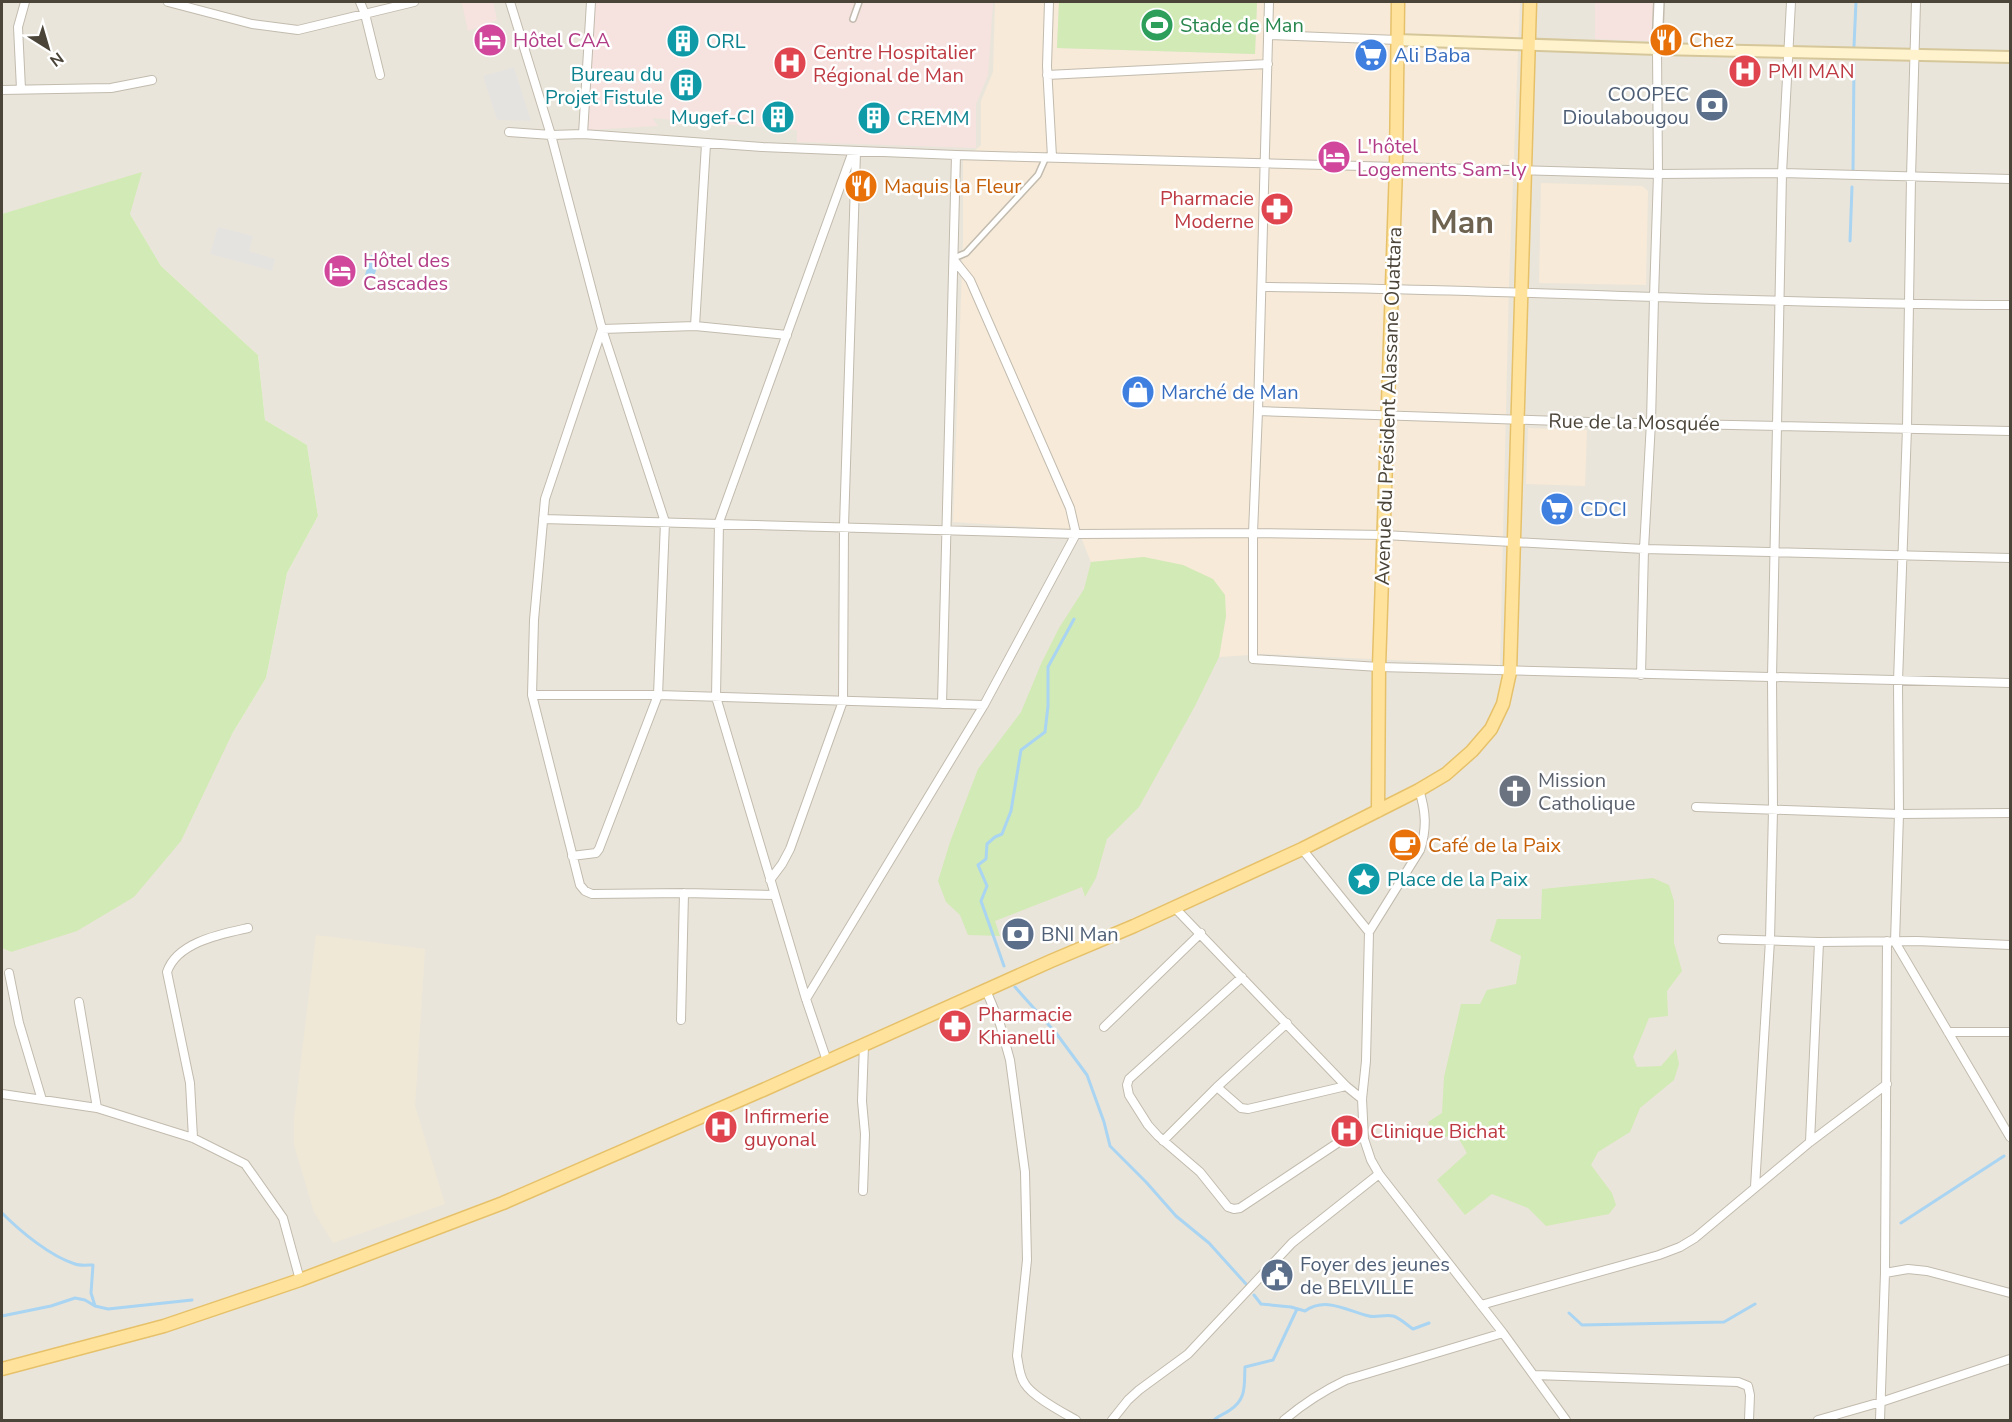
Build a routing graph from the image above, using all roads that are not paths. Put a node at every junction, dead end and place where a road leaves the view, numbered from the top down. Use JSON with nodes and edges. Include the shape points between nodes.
{"nodes":[{"id":1,"x":25,"y":2,"type":"edge"},
{"id":2,"x":168,"y":2,"type":"edge"},
{"id":3,"x":360,"y":2,"type":"edge"},
{"id":4,"x":414,"y":2,"type":"edge"},
{"id":5,"x":510,"y":2,"type":"edge"},
{"id":6,"x":591,"y":2,"type":"edge"},
{"id":7,"x":860,"y":2,"type":"edge"},
{"id":8,"x":1049,"y":2,"type":"edge"},
{"id":9,"x":1269,"y":2,"type":"edge"},
{"id":10,"x":1398,"y":2,"type":"edge"},
{"id":11,"x":1530,"y":2,"type":"edge"},
{"id":12,"x":1659,"y":2,"type":"edge"},
{"id":13,"x":1791,"y":2,"type":"edge"},
{"id":14,"x":1916,"y":2,"type":"edge"},
{"id":15,"x":365,"y":15,"type":"junction"},
{"id":16,"x":853,"y":19,"type":"dead end"},
{"id":17,"x":1269,"y":35,"type":"junction"},
{"id":18,"x":1398,"y":40,"type":"junction"},
{"id":19,"x":1528,"y":44,"type":"junction"},
{"id":20,"x":1657,"y":49,"type":"junction"},
{"id":21,"x":1788,"y":52,"type":"junction"},
{"id":22,"x":1915,"y":54,"type":"junction"},
{"id":23,"x":2010,"y":57,"type":"edge"},
{"id":24,"x":1268,"y":64,"type":"junction"},
{"id":25,"x":380,"y":75,"type":"dead end"},
{"id":26,"x":1047,"y":75,"type":"junction"},
{"id":27,"x":152,"y":80,"type":"dead end"},
{"id":28,"x":21,"y":89,"type":"junction"},
{"id":29,"x":2,"y":90,"type":"edge"},
{"id":30,"x":509,"y":132,"type":"dead end"},
{"id":31,"x":583,"y":134,"type":"junction"},
{"id":32,"x":551,"y":135,"type":"junction"},
{"id":33,"x":706,"y":144,"type":"junction"},
{"id":34,"x":854,"y":151,"type":"junction"},
{"id":35,"x":956,"y":154,"type":"junction"},
{"id":36,"x":1049,"y":157,"type":"junction"},
{"id":37,"x":1265,"y":163,"type":"junction"},
{"id":38,"x":1396,"y":166,"type":"junction"},
{"id":39,"x":1525,"y":170,"type":"junction"},
{"id":40,"x":1782,"y":173,"type":"junction"},
{"id":41,"x":1658,"y":174,"type":"junction"},
{"id":42,"x":1911,"y":177,"type":"junction"},
{"id":43,"x":2010,"y":178,"type":"edge"},
{"id":44,"x":954,"y":259,"type":"junction"},
{"id":45,"x":1262,"y":287,"type":"junction"},
{"id":46,"x":1392,"y":288,"type":"junction"},
{"id":47,"x":1521,"y":292,"type":"junction"},
{"id":48,"x":1654,"y":297,"type":"junction"},
{"id":49,"x":1780,"y":301,"type":"junction"},
{"id":50,"x":1909,"y":305,"type":"junction"},
{"id":51,"x":2010,"y":305,"type":"edge"},
{"id":52,"x":694,"y":326,"type":"junction"},
{"id":53,"x":603,"y":329,"type":"junction"},
{"id":54,"x":787,"y":335,"type":"junction"},
{"id":55,"x":1258,"y":411,"type":"junction"},
{"id":56,"x":1389,"y":416,"type":"junction"},
{"id":57,"x":1517,"y":419,"type":"junction"},
{"id":58,"x":1651,"y":422,"type":"junction"},
{"id":59,"x":1778,"y":425,"type":"junction"},
{"id":60,"x":1907,"y":428,"type":"junction"},
{"id":61,"x":2010,"y":431,"type":"edge"},
{"id":62,"x":543,"y":519,"type":"junction"},
{"id":63,"x":665,"y":522,"type":"junction"},
{"id":64,"x":719,"y":522,"type":"junction"},
{"id":65,"x":844,"y":526,"type":"junction"},
{"id":66,"x":947,"y":530,"type":"junction"},
{"id":67,"x":1253,"y":533,"type":"junction"},
{"id":68,"x":1076,"y":534,"type":"junction"},
{"id":69,"x":1384,"y":535,"type":"junction"},
{"id":70,"x":1514,"y":541,"type":"junction"},
{"id":71,"x":1644,"y":549,"type":"junction"},
{"id":72,"x":1774,"y":552,"type":"junction"},
{"id":73,"x":1902,"y":555,"type":"junction"},
{"id":74,"x":2010,"y":558,"type":"edge"},
{"id":75,"x":1379,"y":668,"type":"junction"},
{"id":76,"x":1510,"y":672,"type":"junction"},
{"id":77,"x":1641,"y":675,"type":"junction"},
{"id":78,"x":1772,"y":678,"type":"junction"},
{"id":79,"x":1898,"y":681,"type":"junction"},
{"id":80,"x":2010,"y":683,"type":"edge"},
{"id":81,"x":532,"y":695,"type":"junction"},
{"id":82,"x":658,"y":695,"type":"junction"},
{"id":83,"x":716,"y":697,"type":"junction"},
{"id":84,"x":843,"y":701,"type":"junction"},
{"id":85,"x":942,"y":704,"type":"junction"},
{"id":86,"x":984,"y":705,"type":"junction"},
{"id":87,"x":1419,"y":790,"type":"junction"},
{"id":88,"x":1696,"y":807,"type":"dead end"},
{"id":89,"x":1773,"y":810,"type":"junction"},
{"id":90,"x":1378,"y":811,"type":"junction"},
{"id":91,"x":2010,"y":813,"type":"edge"},
{"id":92,"x":1899,"y":814,"type":"junction"},
{"id":93,"x":1302,"y":849,"type":"junction"},
{"id":94,"x":572,"y":856,"type":"junction"},
{"id":95,"x":770,"y":880,"type":"junction"},
{"id":96,"x":684,"y":893,"type":"junction"},
{"id":97,"x":775,"y":895,"type":"junction"},
{"id":98,"x":1173,"y":907,"type":"junction"},
{"id":99,"x":248,"y":928,"type":"dead end"},
{"id":100,"x":1369,"y":932,"type":"junction"},
{"id":101,"x":1201,"y":933,"type":"junction"},
{"id":102,"x":1722,"y":939,"type":"dead end"},
{"id":103,"x":1770,"y":940,"type":"junction"},
{"id":104,"x":1819,"y":942,"type":"junction"},
{"id":105,"x":1891,"y":942,"type":"junction"},
{"id":106,"x":2010,"y":945,"type":"edge"},
{"id":107,"x":9,"y":973,"type":"dead end"},
{"id":108,"x":1242,"y":977,"type":"junction"},
{"id":109,"x":986,"y":990,"type":"junction"},
{"id":110,"x":806,"y":999,"type":"junction"},
{"id":111,"x":80,"y":1002,"type":"dead end"},
{"id":112,"x":681,"y":1020,"type":"dead end"},
{"id":113,"x":1287,"y":1023,"type":"junction"},
{"id":114,"x":1104,"y":1028,"type":"dead end"},
{"id":115,"x":1948,"y":1032,"type":"junction"},
{"id":116,"x":2010,"y":1032,"type":"edge"},
{"id":117,"x":864,"y":1044,"type":"junction"},
{"id":118,"x":827,"y":1061,"type":"junction"},
{"id":119,"x":1887,"y":1084,"type":"junction"},
{"id":120,"x":1346,"y":1086,"type":"junction"},
{"id":121,"x":1216,"y":1087,"type":"junction"},
{"id":122,"x":2,"y":1094,"type":"edge"},
{"id":123,"x":1362,"y":1099,"type":"junction"},
{"id":124,"x":42,"y":1100,"type":"junction"},
{"id":125,"x":97,"y":1108,"type":"junction"},
{"id":126,"x":2010,"y":1137,"type":"edge"},
{"id":127,"x":193,"y":1138,"type":"junction"},
{"id":128,"x":1364,"y":1139,"type":"junction"},
{"id":129,"x":1163,"y":1141,"type":"junction"},
{"id":130,"x":1810,"y":1142,"type":"junction"},
{"id":131,"x":1379,"y":1174,"type":"junction"},
{"id":132,"x":1755,"y":1187,"type":"junction"},
{"id":133,"x":862,"y":1191,"type":"dead end"},
{"id":134,"x":1885,"y":1273,"type":"junction"},
{"id":135,"x":300,"y":1280,"type":"junction"},
{"id":136,"x":2010,"y":1293,"type":"edge"},
{"id":137,"x":1481,"y":1305,"type":"junction"},
{"id":138,"x":1503,"y":1333,"type":"junction"},
{"id":139,"x":2010,"y":1359,"type":"edge"},
{"id":140,"x":2,"y":1369,"type":"edge"},
{"id":141,"x":1535,"y":1375,"type":"junction"},
{"id":142,"x":1881,"y":1402,"type":"junction"},
{"id":143,"x":1076,"y":1420,"type":"edge"},
{"id":144,"x":1112,"y":1420,"type":"edge"},
{"id":145,"x":1284,"y":1420,"type":"edge"},
{"id":146,"x":1566,"y":1420,"type":"edge"},
{"id":147,"x":1749,"y":1420,"type":"edge"},
{"id":148,"x":1818,"y":1420,"type":"edge"},
{"id":149,"x":1880,"y":1420,"type":"edge"}],
"edges":[{"from":1,"to":28,"type":"street","via":[[18,27]]},
{"from":2,"to":15,"type":"street","via":[[290,30]]},
{"from":3,"to":15,"type":"street"},
{"from":4,"to":15,"type":"street"},
{"from":5,"to":32,"type":"street"},
{"from":6,"to":31,"type":"street"},
{"from":7,"to":16,"type":"street"},
{"from":8,"to":26,"type":"street"},
{"from":9,"to":17,"type":"street"},
{"from":10,"to":18,"type":"main road","name":"Avenue du Président Alassane Ouattara"},
{"from":11,"to":19,"type":"main road"},
{"from":12,"to":20,"type":"street"},
{"from":13,"to":21,"type":"street"},
{"from":14,"to":22,"type":"street"},
{"from":15,"to":25,"type":"street"},
{"from":17,"to":18,"type":"street"},
{"from":17,"to":24,"type":"street"},
{"from":18,"to":19,"type":"main road"},
{"from":18,"to":38,"type":"main road","name":"Avenue du Président Alassane Ouattara"},
{"from":19,"to":20,"type":"main road"},
{"from":19,"to":39,"type":"main road"},
{"from":20,"to":21,"type":"main road"},
{"from":20,"to":41,"type":"street"},
{"from":21,"to":22,"type":"main road"},
{"from":21,"to":40,"type":"street"},
{"from":22,"to":23,"type":"main road"},
{"from":22,"to":42,"type":"street"},
{"from":24,"to":26,"type":"street"},
{"from":24,"to":37,"type":"street"},
{"from":26,"to":36,"type":"street"},
{"from":27,"to":28,"type":"street","via":[[111,88]]},
{"from":28,"to":29,"type":"street"},
{"from":30,"to":32,"type":"street"},
{"from":31,"to":32,"type":"street"},
{"from":31,"to":33,"type":"street"},
{"from":32,"to":53,"type":"street"},
{"from":33,"to":34,"type":"street"},
{"from":33,"to":52,"type":"street"},
{"from":34,"to":35,"type":"street"},
{"from":34,"to":54,"type":"street"},
{"from":34,"to":65,"type":"street"},
{"from":35,"to":36,"type":"street"},
{"from":35,"to":44,"type":"street"},
{"from":36,"to":37,"type":"street"},
{"from":36,"to":44,"type":"street","via":[[1038,175],[966,253]]},
{"from":37,"to":38,"type":"street"},
{"from":37,"to":45,"type":"street"},
{"from":38,"to":39,"type":"street"},
{"from":38,"to":46,"type":"main road","name":"Avenue du Président Alassane Ouattara"},
{"from":39,"to":41,"type":"street"},
{"from":39,"to":47,"type":"main road"},
{"from":40,"to":41,"type":"street"},
{"from":40,"to":42,"type":"street"},
{"from":40,"to":49,"type":"street"},
{"from":41,"to":48,"type":"street"},
{"from":42,"to":43,"type":"street"},
{"from":42,"to":50,"type":"street"},
{"from":44,"to":66,"type":"street"},
{"from":44,"to":68,"type":"street","via":[[970,280],[1070,508]]},
{"from":45,"to":46,"type":"street"},
{"from":45,"to":55,"type":"street"},
{"from":46,"to":47,"type":"street"},
{"from":46,"to":56,"type":"main road","name":"Avenue du Président Alassane Ouattara"},
{"from":47,"to":48,"type":"street"},
{"from":47,"to":57,"type":"main road"},
{"from":48,"to":49,"type":"street"},
{"from":48,"to":58,"type":"street"},
{"from":49,"to":50,"type":"street"},
{"from":49,"to":59,"type":"street"},
{"from":50,"to":51,"type":"street"},
{"from":50,"to":60,"type":"street"},
{"from":52,"to":53,"type":"street"},
{"from":52,"to":54,"type":"street"},
{"from":53,"to":62,"type":"street","via":[[546,499]]},
{"from":53,"to":63,"type":"street"},
{"from":54,"to":64,"type":"street"},
{"from":55,"to":56,"type":"street","name":"Rue de la Mosquée"},
{"from":55,"to":67,"type":"street"},
{"from":56,"to":57,"type":"street","name":"Rue de la Mosquée"},
{"from":56,"to":69,"type":"main road","name":"Avenue du Président Alassane Ouattara"},
{"from":57,"to":58,"type":"street","name":"Rue de la Mosquée"},
{"from":57,"to":70,"type":"main road"},
{"from":58,"to":59,"type":"street","name":"Rue de la Mosquée"},
{"from":58,"to":71,"type":"street"},
{"from":59,"to":60,"type":"street","name":"Rue de la Mosquée"},
{"from":59,"to":72,"type":"street"},
{"from":60,"to":61,"type":"street","name":"Rue de la Mosquée"},
{"from":60,"to":73,"type":"street"},
{"from":62,"to":63,"type":"street"},
{"from":62,"to":81,"type":"street"},
{"from":63,"to":64,"type":"street"},
{"from":63,"to":82,"type":"street"},
{"from":64,"to":65,"type":"street"},
{"from":64,"to":83,"type":"street"},
{"from":65,"to":66,"type":"street"},
{"from":65,"to":84,"type":"street"},
{"from":66,"to":68,"type":"street"},
{"from":66,"to":85,"type":"street"},
{"from":67,"to":68,"type":"street"},
{"from":67,"to":69,"type":"street"},
{"from":67,"to":75,"type":"street","via":[[1252,659]]},
{"from":68,"to":86,"type":"street"},
{"from":69,"to":70,"type":"street"},
{"from":69,"to":75,"type":"main road","name":"Avenue du Président Alassane Ouattara"},
{"from":70,"to":71,"type":"street"},
{"from":70,"to":76,"type":"main road"},
{"from":71,"to":72,"type":"street"},
{"from":71,"to":77,"type":"street"},
{"from":72,"to":73,"type":"street"},
{"from":72,"to":78,"type":"street"},
{"from":73,"to":74,"type":"street"},
{"from":73,"to":79,"type":"street"},
{"from":75,"to":76,"type":"street"},
{"from":75,"to":90,"type":"main road","name":"Avenue du Président Alassane Ouattara"},
{"from":76,"to":77,"type":"street"},
{"from":76,"to":87,"type":"main road","via":[[1503,704],[1491,729],[1446,774]]},
{"from":77,"to":78,"type":"street"},
{"from":78,"to":79,"type":"street"},
{"from":78,"to":89,"type":"street"},
{"from":79,"to":80,"type":"street"},
{"from":79,"to":92,"type":"street"},
{"from":81,"to":82,"type":"street"},
{"from":81,"to":94,"type":"street"},
{"from":82,"to":83,"type":"street"},
{"from":82,"to":94,"type":"street","via":[[599,849],[596,853]]},
{"from":83,"to":84,"type":"street"},
{"from":83,"to":95,"type":"street"},
{"from":84,"to":85,"type":"street"},
{"from":84,"to":95,"type":"street","via":[[790,849]]},
{"from":85,"to":86,"type":"street"},
{"from":86,"to":110,"type":"street"},
{"from":87,"to":90,"type":"main road"},
{"from":87,"to":100,"type":"street","via":[[1425,808],[1425,836]]},
{"from":88,"to":89,"type":"street"},
{"from":89,"to":92,"type":"street"},
{"from":89,"to":103,"type":"street"},
{"from":90,"to":93,"type":"main road"},
{"from":91,"to":92,"type":"street"},
{"from":92,"to":105,"type":"street"},
{"from":93,"to":98,"type":"main road"},
{"from":93,"to":100,"type":"street"},
{"from":94,"to":96,"type":"street","via":[[580,885],[592,894]]},
{"from":95,"to":97,"type":"street"},
{"from":96,"to":97,"type":"street"},
{"from":96,"to":112,"type":"street"},
{"from":97,"to":110,"type":"street"},
{"from":98,"to":101,"type":"street"},
{"from":98,"to":109,"type":"main road"},
{"from":99,"to":127,"type":"street","via":[[217,934],[189,947],[170,963],[167,972],[190,1083]]},
{"from":100,"to":123,"type":"street"},
{"from":101,"to":108,"type":"street"},
{"from":101,"to":114,"type":"street"},
{"from":102,"to":103,"type":"street"},
{"from":103,"to":104,"type":"street"},
{"from":103,"to":132,"type":"street"},
{"from":104,"to":105,"type":"street"},
{"from":104,"to":130,"type":"street"},
{"from":105,"to":106,"type":"street"},
{"from":105,"to":115,"type":"street"},
{"from":105,"to":119,"type":"street"},
{"from":107,"to":124,"type":"street"},
{"from":108,"to":113,"type":"street"},
{"from":108,"to":129,"type":"street","via":[[1129,1079],[1129,1095]]},
{"from":109,"to":117,"type":"main road"},
{"from":109,"to":143,"type":"street","via":[[1010,1060],[1025,1172],[1027,1260],[1017,1356],[1020,1371],[1025,1385]]},
{"from":110,"to":118,"type":"street"},
{"from":111,"to":125,"type":"street"},
{"from":113,"to":120,"type":"street"},
{"from":113,"to":121,"type":"street"},
{"from":115,"to":116,"type":"street"},
{"from":115,"to":126,"type":"street"},
{"from":117,"to":118,"type":"main road"},
{"from":117,"to":133,"type":"street"},
{"from":118,"to":135,"type":"main road","via":[[503,1203]]},
{"from":119,"to":130,"type":"street"},
{"from":119,"to":134,"type":"street"},
{"from":120,"to":121,"type":"street","via":[[1248,1109],[1241,1108]]},
{"from":120,"to":123,"type":"street"},
{"from":121,"to":129,"type":"street"},
{"from":122,"to":124,"type":"street"},
{"from":123,"to":128,"type":"street"},
{"from":124,"to":125,"type":"street"},
{"from":125,"to":127,"type":"street"},
{"from":127,"to":135,"type":"street","via":[[250,1169],[283,1218]]},
{"from":128,"to":129,"type":"street","via":[[1342,1140],[1234,1209],[1228,1207],[1200,1172]]},
{"from":128,"to":131,"type":"street"},
{"from":130,"to":132,"type":"street"},
{"from":131,"to":137,"type":"street"},
{"from":131,"to":144,"type":"street","via":[[1292,1243],[1188,1353],[1133,1395]]},
{"from":132,"to":137,"type":"street","via":[[1680,1248]]},
{"from":134,"to":136,"type":"street","via":[[1927,1271]]},
{"from":134,"to":142,"type":"street"},
{"from":135,"to":140,"type":"main road","via":[[164,1326]]},
{"from":137,"to":138,"type":"street"},
{"from":138,"to":141,"type":"street"},
{"from":138,"to":145,"type":"street","via":[[1346,1380],[1304,1403]]},
{"from":139,"to":142,"type":"street"},
{"from":141,"to":146,"type":"street"},
{"from":141,"to":147,"type":"street","via":[[1738,1382],[1748,1386]]},
{"from":142,"to":148,"type":"street"},
{"from":142,"to":149,"type":"street"}]}
